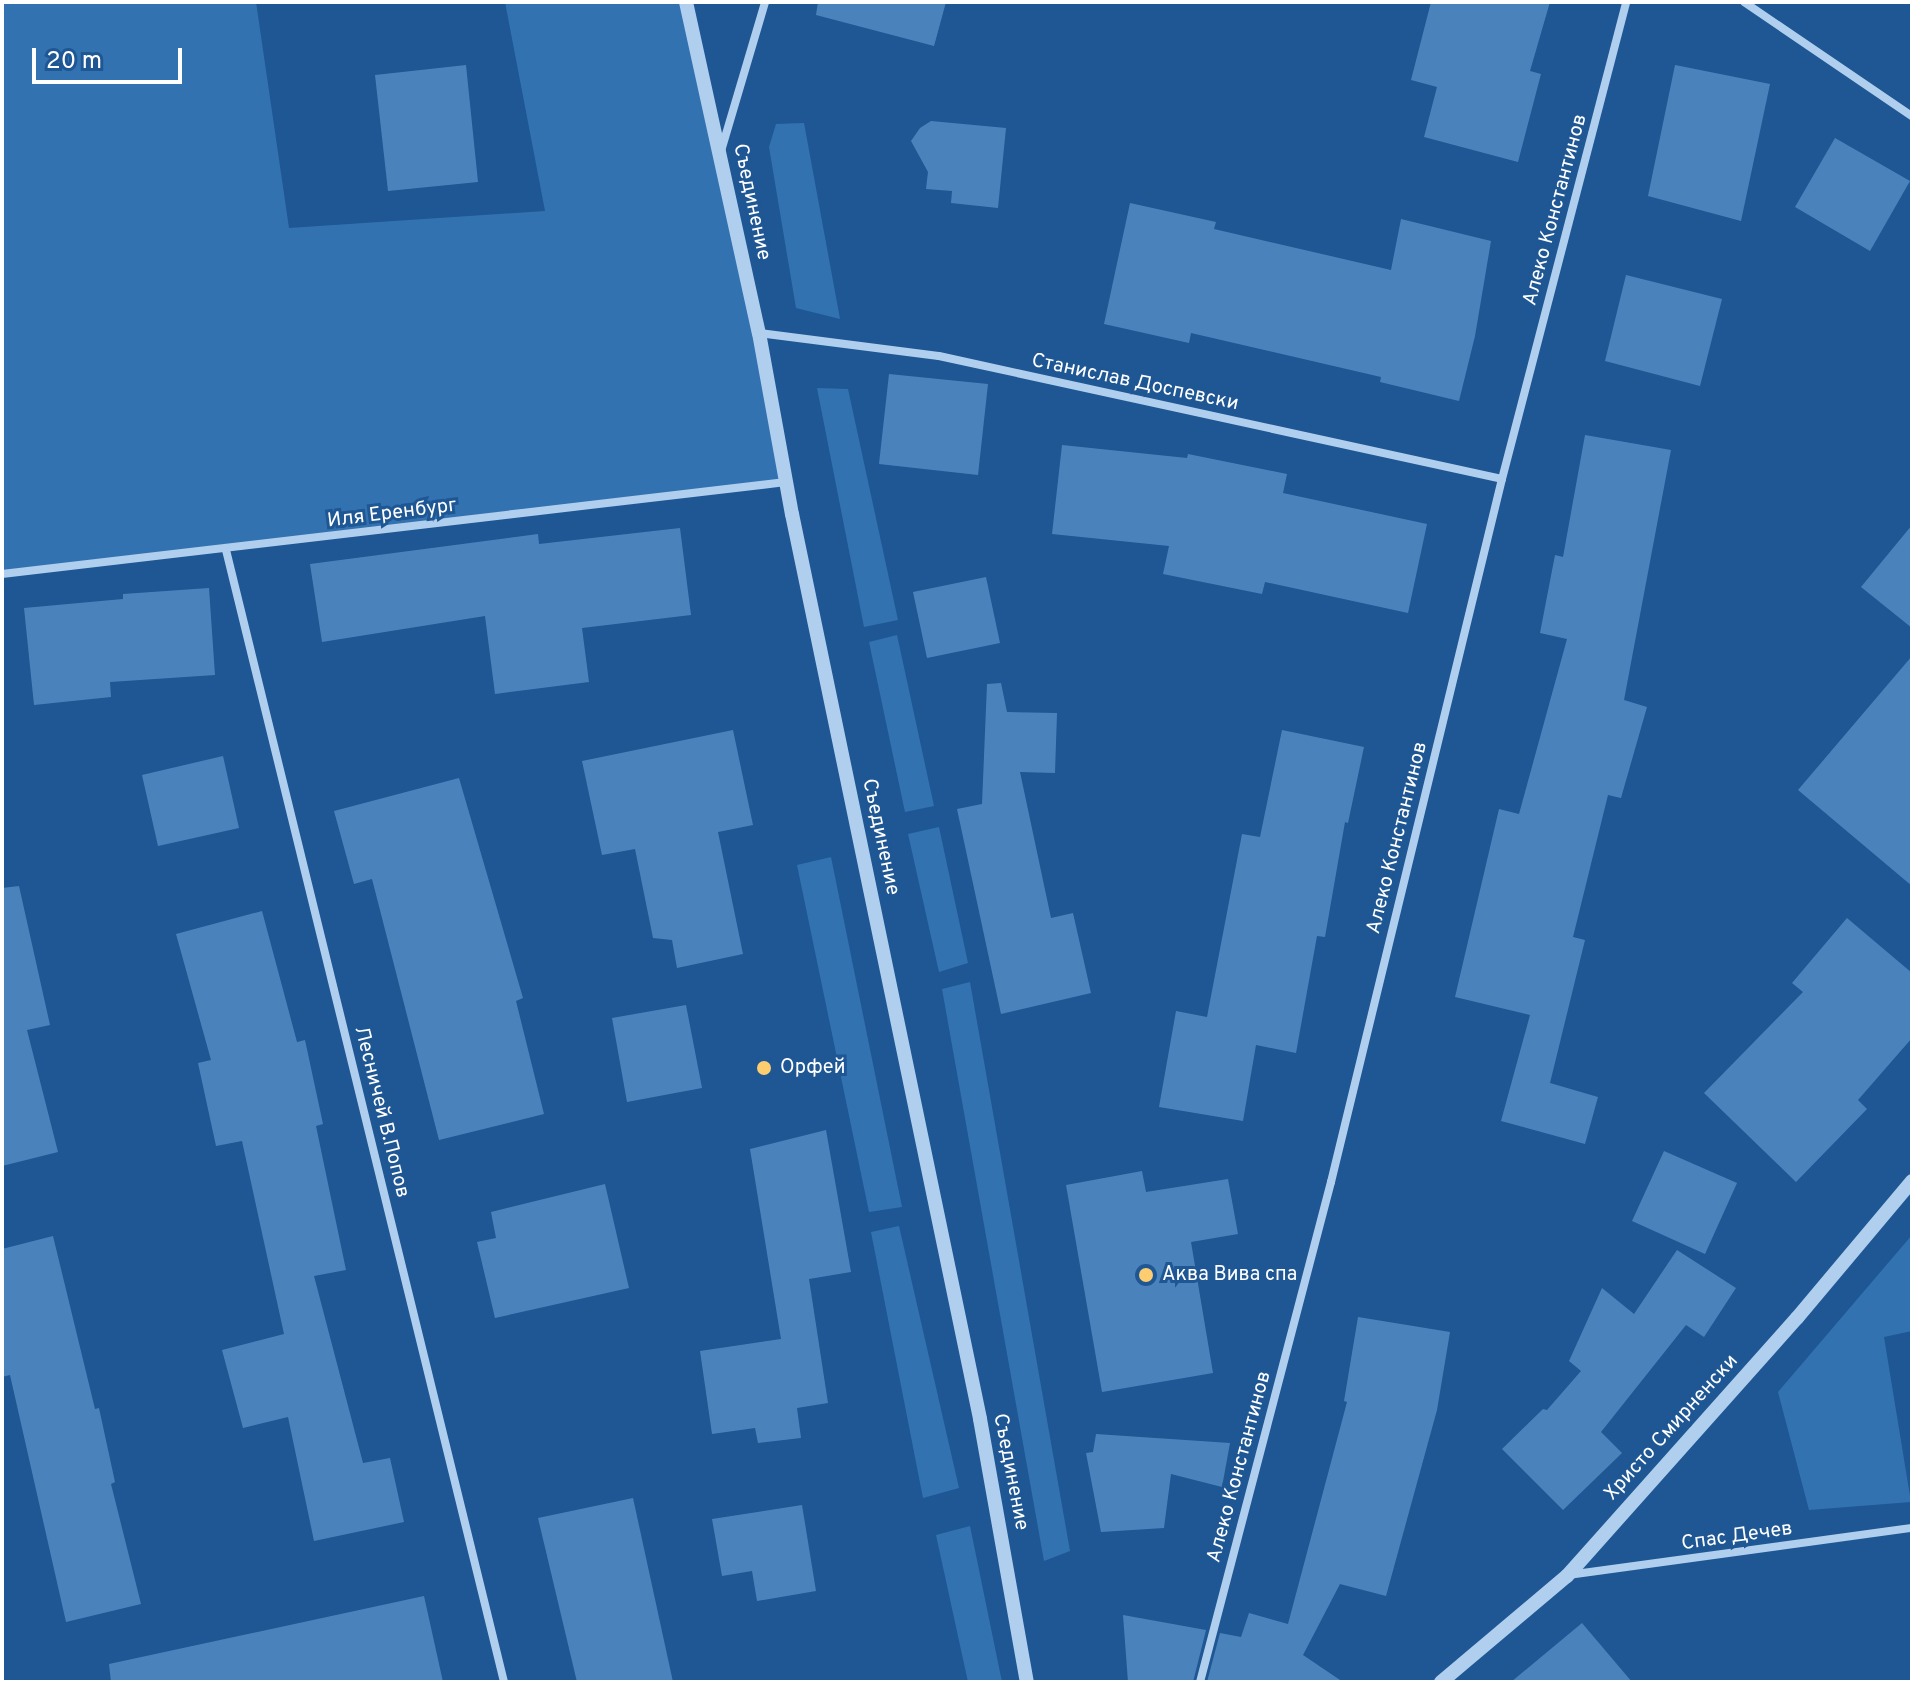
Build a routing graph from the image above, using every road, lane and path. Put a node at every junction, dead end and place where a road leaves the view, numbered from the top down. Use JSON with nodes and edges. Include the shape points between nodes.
{"nodes":[{"id":1,"x":686,"y":2,"type":"edge"},
{"id":2,"x":765,"y":2,"type":"edge"},
{"id":3,"x":1626,"y":2,"type":"edge"},
{"id":4,"x":1744,"y":2,"type":"edge"},
{"id":5,"x":1912,"y":116,"type":"edge"},
{"id":6,"x":720,"y":155,"type":"junction"},
{"id":7,"x":759,"y":333,"type":"junction"},
{"id":8,"x":1502,"y":479,"type":"junction"},
{"id":9,"x":786,"y":482,"type":"junction"},
{"id":10,"x":226,"y":550,"type":"junction"},
{"id":11,"x":2,"y":574,"type":"edge"},
{"id":12,"x":1912,"y":1181,"type":"edge"},
{"id":13,"x":1912,"y":1528,"type":"edge"},
{"id":14,"x":1567,"y":1576,"type":"junction"},
{"id":15,"x":504,"y":1682,"type":"edge"},
{"id":16,"x":1027,"y":1682,"type":"edge"},
{"id":17,"x":1200,"y":1682,"type":"edge"},
{"id":18,"x":1441,"y":1682,"type":"edge"}],
"edges":[{"from":1,"to":6,"type":"street","name":"Съединение"},
{"from":2,"to":6,"type":"street"},
{"from":3,"to":8,"type":"street","name":"Алеко Константинов"},
{"from":4,"to":5,"type":"street"},
{"from":6,"to":7,"type":"street","name":"Съединение"},
{"from":7,"to":8,"type":"street","name":"Станислав Доспевски","via":[[939,356]]},
{"from":7,"to":9,"type":"street","name":"Съединение"},
{"from":8,"to":17,"type":"street","name":"Алеко Константинов","via":[[1331,1182]]},
{"from":9,"to":10,"type":"street","name":"Иля Еренбург"},
{"from":9,"to":16,"type":"street","name":"Съединение","via":[[980,1419]]},
{"from":10,"to":11,"type":"street","name":"Иля Еренбург"},
{"from":10,"to":15,"type":"street","name":"Лесничей В.Попов"},
{"from":12,"to":14,"type":"street","name":"Христо Смирненски"},
{"from":13,"to":14,"type":"street","name":"Спас Дечев"},
{"from":14,"to":18,"type":"street","name":"Христо Смирненски"}]}
